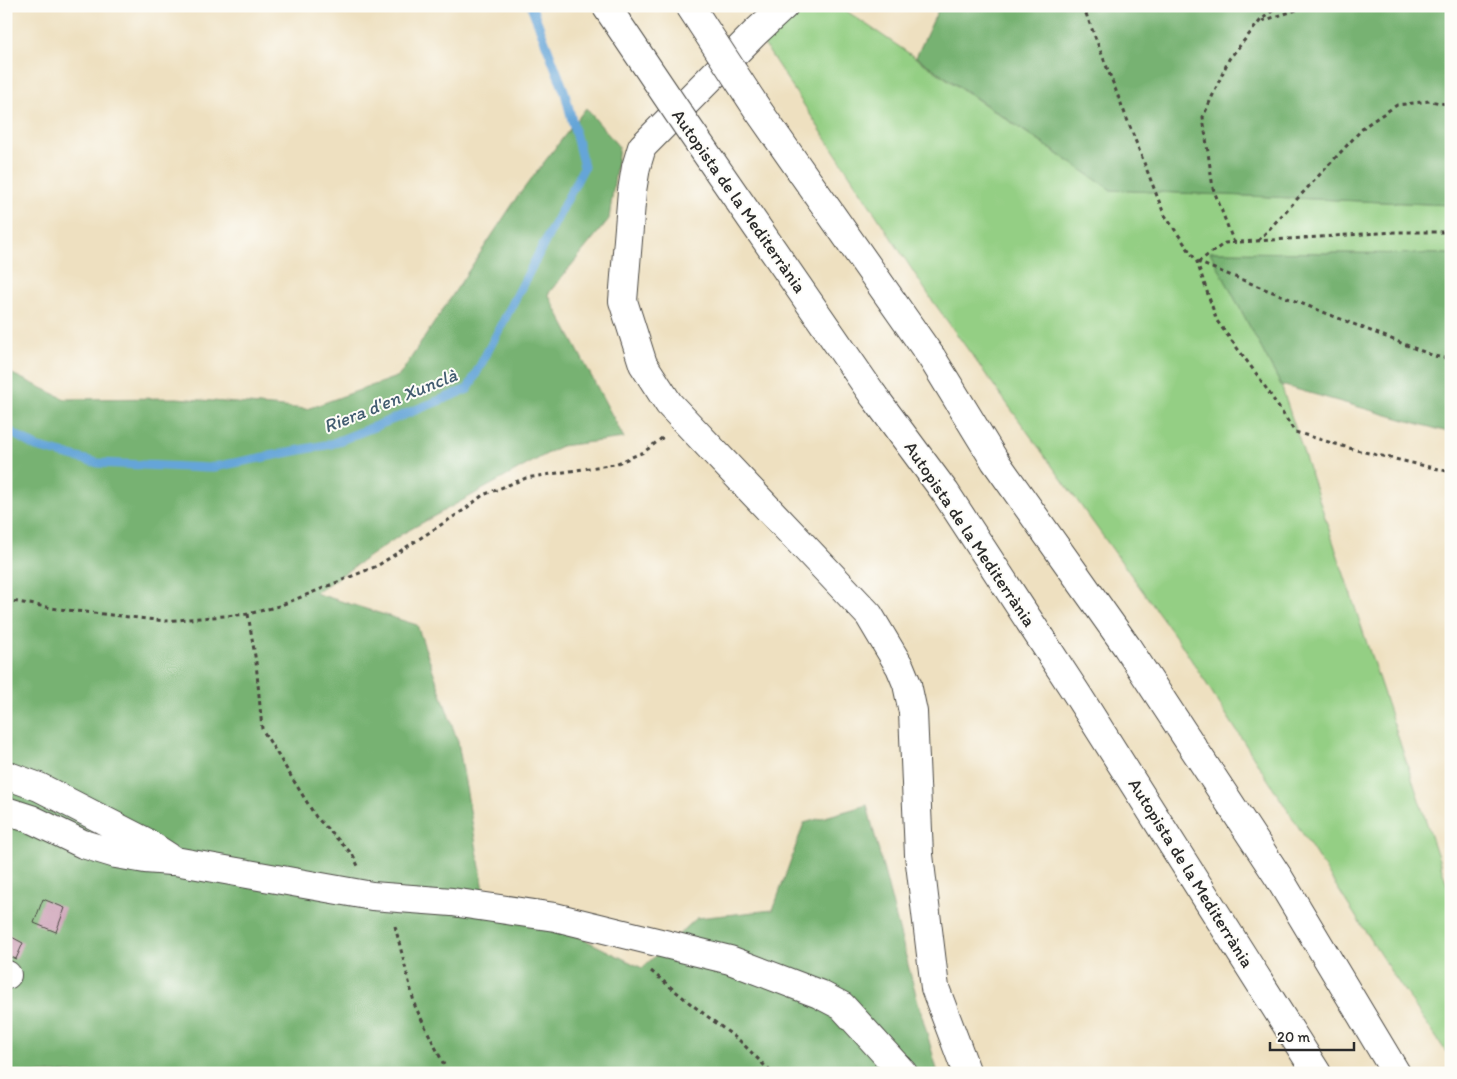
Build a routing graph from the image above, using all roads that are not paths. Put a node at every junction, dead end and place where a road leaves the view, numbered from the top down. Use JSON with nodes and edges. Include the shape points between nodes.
{"nodes":[{"id":1,"x":606,"y":6,"type":"edge"},
{"id":2,"x":690,"y":6,"type":"edge"},
{"id":3,"x":784,"y":6,"type":"edge"},
{"id":4,"x":6,"y":775,"type":"edge"},
{"id":5,"x":6,"y":811,"type":"edge"},
{"id":6,"x":176,"y":861,"type":"junction"},
{"id":7,"x":903,"y":1073,"type":"edge"},
{"id":8,"x":967,"y":1073,"type":"edge"},
{"id":9,"x":1317,"y":1073,"type":"edge"},
{"id":10,"x":1396,"y":1073,"type":"edge"}],
"edges":[{"from":1,"to":9,"type":"main road","name":"Autopista de la Mediterrània","bridge":true,"via":[[873,395],[956,508]]},
{"from":2,"to":10,"type":"main road","bridge":true,"via":[[758,110],[932,358],[996,461],[1127,647],[1279,878]]},
{"from":3,"to":8,"type":"main road","via":[[642,147],[632,192],[623,301],[643,364],[669,404],[869,615],[900,667],[913,712],[919,854],[935,988]]},
{"from":4,"to":6,"type":"main road","via":[[39,787],[136,836]]},
{"from":5,"to":6,"type":"main road","via":[[100,849],[145,859]]},
{"from":6,"to":7,"type":"main road","via":[[372,896],[452,902],[555,917],[730,960],[842,1006]]}]}
